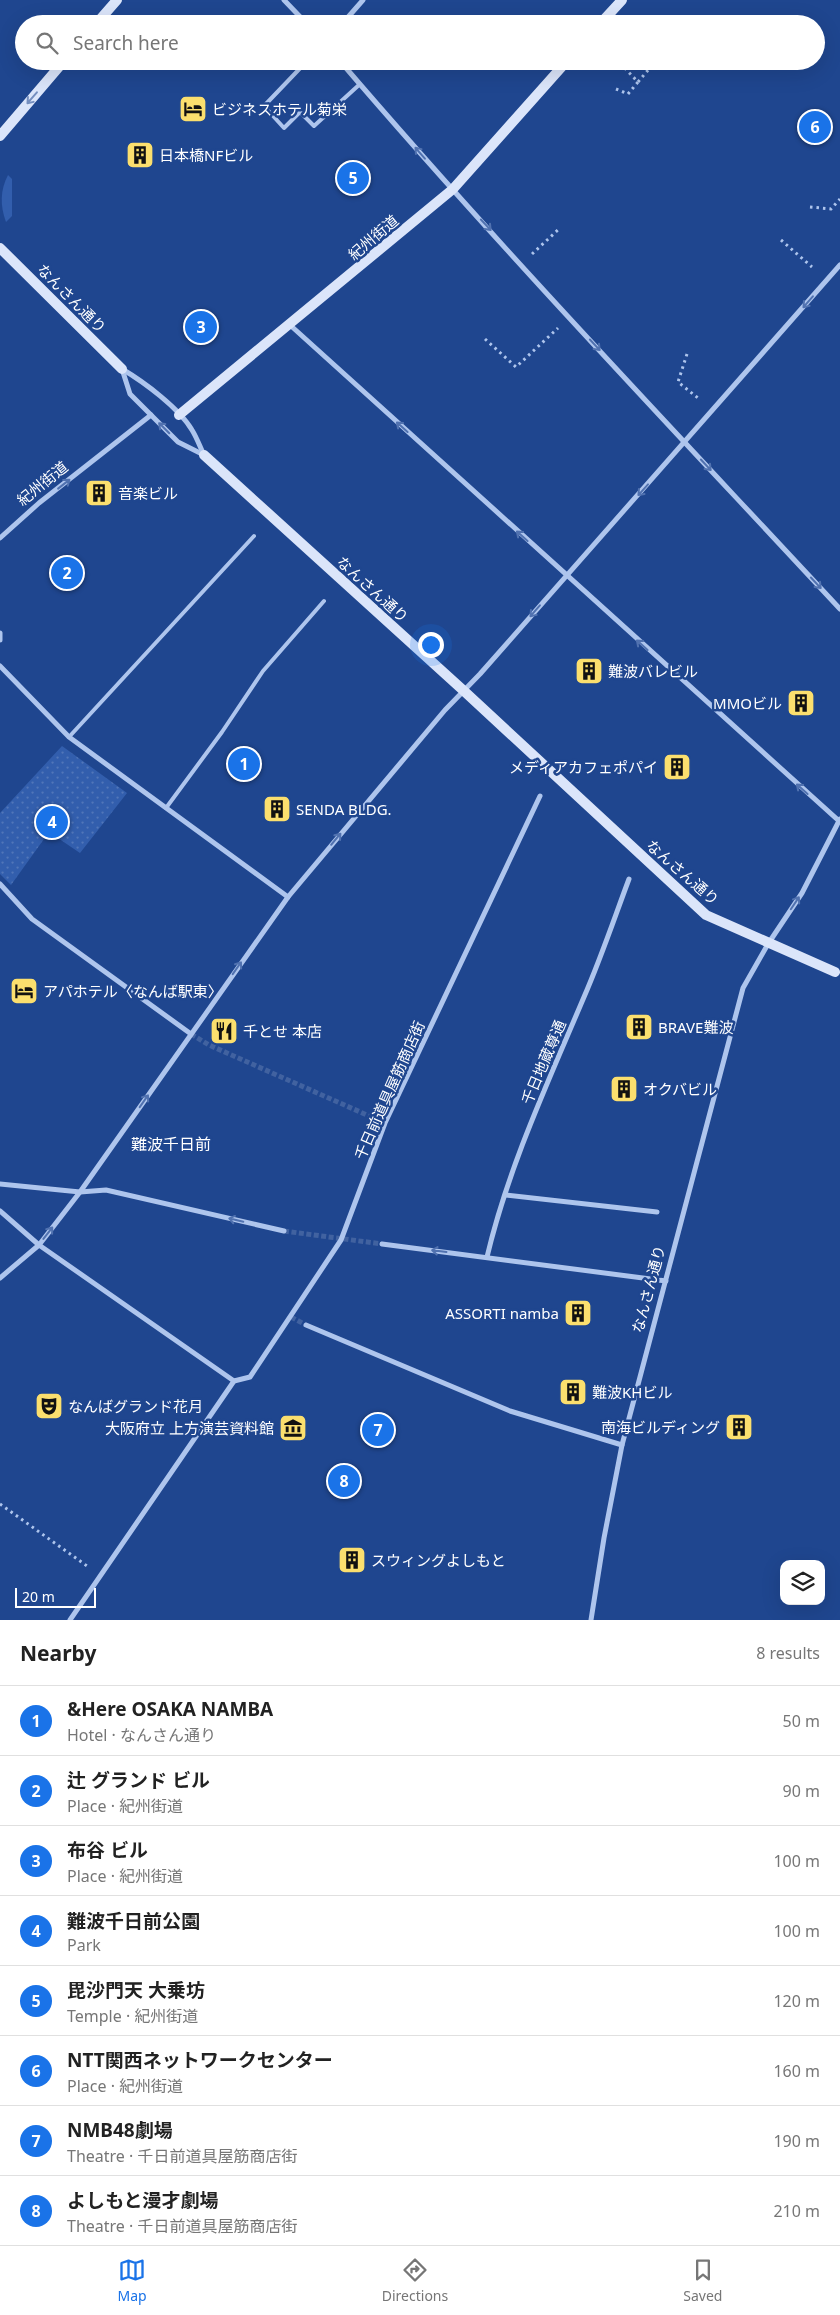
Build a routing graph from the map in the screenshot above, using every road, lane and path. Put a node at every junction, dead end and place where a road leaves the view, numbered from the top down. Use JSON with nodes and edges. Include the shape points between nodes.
{"nodes":[{"id":1,"x":117,"y":0,"type":"edge"},
{"id":2,"x":284,"y":0,"type":"edge"},
{"id":3,"x":364,"y":0,"type":"edge"},
{"id":4,"x":622,"y":0,"type":"edge"},
{"id":5,"x":104,"y":15,"type":"edge"},
{"id":6,"x":298,"y":15,"type":"edge"},
{"id":7,"x":350,"y":15,"type":"edge"},
{"id":8,"x":608,"y":15,"type":"edge"},
{"id":9,"x":56,"y":70,"type":"edge"},
{"id":10,"x":298,"y":70,"type":"edge"},
{"id":11,"x":348,"y":70,"type":"edge"},
{"id":12,"x":558,"y":70,"type":"edge"},
{"id":13,"x":627,"y":70,"type":"edge"},
{"id":14,"x":648,"y":70,"type":"edge"},
{"id":15,"x":638,"y":82,"type":"junction"},
{"id":16,"x":360,"y":84,"type":"junction"},
{"id":17,"x":616,"y":89,"type":"dead end"},
{"id":18,"x":0,"y":136,"type":"edge"},
{"id":19,"x":453,"y":190,"type":"junction"},
{"id":20,"x":840,"y":199,"type":"edge"},
{"id":21,"x":810,"y":207,"type":"dead end"},
{"id":22,"x":559,"y":229,"type":"dead end"},
{"id":23,"x":781,"y":240,"type":"dead end"},
{"id":24,"x":0,"y":248,"type":"edge"},
{"id":25,"x":521,"y":264,"type":"junction"},
{"id":26,"x":840,"y":265,"type":"edge"},
{"id":27,"x":812,"y":268,"type":"dead end"},
{"id":28,"x":569,"y":317,"type":"junction"},
{"id":29,"x":290,"y":325,"type":"junction"},
{"id":30,"x":485,"y":339,"type":"dead end"},
{"id":31,"x":687,"y":354,"type":"dead end"},
{"id":32,"x":122,"y":369,"type":"junction"},
{"id":33,"x":698,"y":398,"type":"dead end"},
{"id":34,"x":179,"y":415,"type":"junction"},
{"id":35,"x":151,"y":416,"type":"junction"},
{"id":36,"x":685,"y":443,"type":"junction"},
{"id":37,"x":204,"y":455,"type":"junction"},
{"id":38,"x":254,"y":536,"type":"dead end"},
{"id":39,"x":0,"y":538,"type":"edge"},
{"id":40,"x":566,"y":576,"type":"junction"},
{"id":41,"x":324,"y":601,"type":"dead end"},
{"id":42,"x":840,"y":609,"type":"edge"},
{"id":43,"x":0,"y":633,"type":"edge"},
{"id":44,"x":0,"y":640,"type":"edge"},
{"id":45,"x":0,"y":666,"type":"edge"},
{"id":46,"x":464,"y":691,"type":"junction"},
{"id":47,"x":70,"y":737,"type":"junction"},
{"id":48,"x":540,"y":796,"type":"dead end"},
{"id":49,"x":166,"y":808,"type":"junction"},
{"id":50,"x":839,"y":820,"type":"edge"},
{"id":51,"x":629,"y":880,"type":"dead end"},
{"id":52,"x":0,"y":884,"type":"edge"},
{"id":53,"x":288,"y":897,"type":"junction"},
{"id":54,"x":768,"y":944,"type":"junction"},
{"id":55,"x":835,"y":972,"type":"dead end"},
{"id":56,"x":191,"y":1034,"type":"junction"},
{"id":57,"x":0,"y":1184,"type":"edge"},
{"id":58,"x":80,"y":1192,"type":"junction"},
{"id":59,"x":506,"y":1195,"type":"junction"},
{"id":60,"x":0,"y":1211,"type":"edge"},
{"id":61,"x":657,"y":1212,"type":"dead end"},
{"id":62,"x":284,"y":1231,"type":"tunnel mouth"},
{"id":63,"x":382,"y":1244,"type":"tunnel mouth"},
{"id":64,"x":39,"y":1245,"type":"junction"},
{"id":65,"x":487,"y":1258,"type":"junction"},
{"id":66,"x":0,"y":1278,"type":"edge"},
{"id":67,"x":666,"y":1281,"type":"junction"},
{"id":68,"x":306,"y":1325,"type":"tunnel mouth"},
{"id":69,"x":234,"y":1381,"type":"junction"},
{"id":70,"x":622,"y":1445,"type":"junction"},
{"id":71,"x":0,"y":1504,"type":"edge"},
{"id":72,"x":100,"y":1575,"type":"junction"},
{"id":73,"x":70,"y":1620,"type":"edge"},
{"id":74,"x":591,"y":1620,"type":"edge"}],
"edges":[{"from":1,"to":5,"type":"street"},
{"from":2,"to":6,"type":"street"},
{"from":3,"to":7,"type":"street"},
{"from":4,"to":8,"type":"street"},
{"from":9,"to":18,"type":"street","one_way":true},
{"from":10,"to":16,"type":"lane","via":[[264,106],[284,128],[300,112],[314,126]]},
{"from":11,"to":16,"type":"street"},
{"from":12,"to":19,"type":"street","name":"紀州街道"},
{"from":13,"to":15,"type":"path"},
{"from":14,"to":15,"type":"path"},
{"from":15,"to":17,"type":"path","via":[[628,94]]},
{"from":19,"to":16,"type":"street","one_way":true},
{"from":19,"to":25,"type":"street","one_way":true},
{"from":19,"to":29,"type":"street","name":"紀州街道"},
{"from":20,"to":21,"type":"path","via":[[831,210]]},
{"from":22,"to":25,"type":"path"},
{"from":23,"to":27,"type":"path"},
{"from":24,"to":32,"type":"street","name":"なんさん通り"},
{"from":25,"to":28,"type":"street"},
{"from":26,"to":36,"type":"street","one_way":true},
{"from":28,"to":30,"type":"path","via":[[516,367]]},
{"from":28,"to":36,"type":"street","one_way":true},
{"from":29,"to":34,"type":"street","name":"紀州街道"},
{"from":40,"to":29,"type":"street","one_way":true},
{"from":31,"to":33,"type":"path","via":[[678,382]]},
{"from":32,"to":34,"type":"street","name":"なんさん通り","via":[[147,383]]},
{"from":32,"to":35,"type":"street","name":"なんさん通り","via":[[130,394]]},
{"from":34,"to":37,"type":"street","name":"なんさん通り","via":[[191,428]]},
{"from":37,"to":35,"type":"street","name":"なんさん通り","one_way":true,"via":[[178,442]]},
{"from":39,"to":35,"type":"street","name":"紀州街道","one_way":true,"via":[[39,503]]},
{"from":36,"to":40,"type":"street","one_way":true},
{"from":36,"to":42,"type":"street","one_way":true},
{"from":37,"to":46,"type":"street","name":"なんさん通り"},
{"from":38,"to":47,"type":"lane"},
{"from":40,"to":46,"type":"street","one_way":true},
{"from":50,"to":40,"type":"street","one_way":true},
{"from":41,"to":49,"type":"lane","via":[[264,670]]},
{"from":43,"to":44,"type":"street"},
{"from":45,"to":47,"type":"street"},
{"from":53,"to":46,"type":"street","one_way":true},
{"from":46,"to":54,"type":"street","name":"なんさん通り","via":[[706,915]]},
{"from":47,"to":49,"type":"street"},
{"from":48,"to":69,"type":"street","name":"千日前道具屋筋商店街","via":[[385,1123],[341,1240],[250,1377]]},
{"from":49,"to":53,"type":"street"},
{"from":54,"to":50,"type":"street","one_way":true,"via":[[802,893]]},
{"from":51,"to":59,"type":"street","name":"千日地蔵尊通","via":[[540,1100]]},
{"from":52,"to":56,"type":"street","via":[[32,919]]},
{"from":56,"to":53,"type":"street","one_way":true},
{"from":54,"to":55,"type":"street"},
{"from":54,"to":67,"type":"street","name":"なんさん通り","via":[[743,988]]},
{"from":58,"to":56,"type":"street","one_way":true},
{"from":57,"to":58,"type":"street"},
{"from":62,"to":58,"type":"street","one_way":true,"via":[[106,1190]]},
{"from":64,"to":58,"type":"street","one_way":true},
{"from":59,"to":61,"type":"street"},
{"from":59,"to":65,"type":"street","name":"千日地蔵尊通"},
{"from":60,"to":64,"type":"street"},
{"from":65,"to":63,"type":"street","one_way":true},
{"from":64,"to":66,"type":"street"},
{"from":64,"to":69,"type":"street"},
{"from":65,"to":67,"type":"street"},
{"from":67,"to":70,"type":"street","name":"なんさん通り"},
{"from":68,"to":70,"type":"street","via":[[510,1411]]},
{"from":69,"to":72,"type":"street"},
{"from":70,"to":74,"type":"street","name":"なんさん通り"},
{"from":71,"to":72,"type":"path"},
{"from":72,"to":73,"type":"street"}]}
